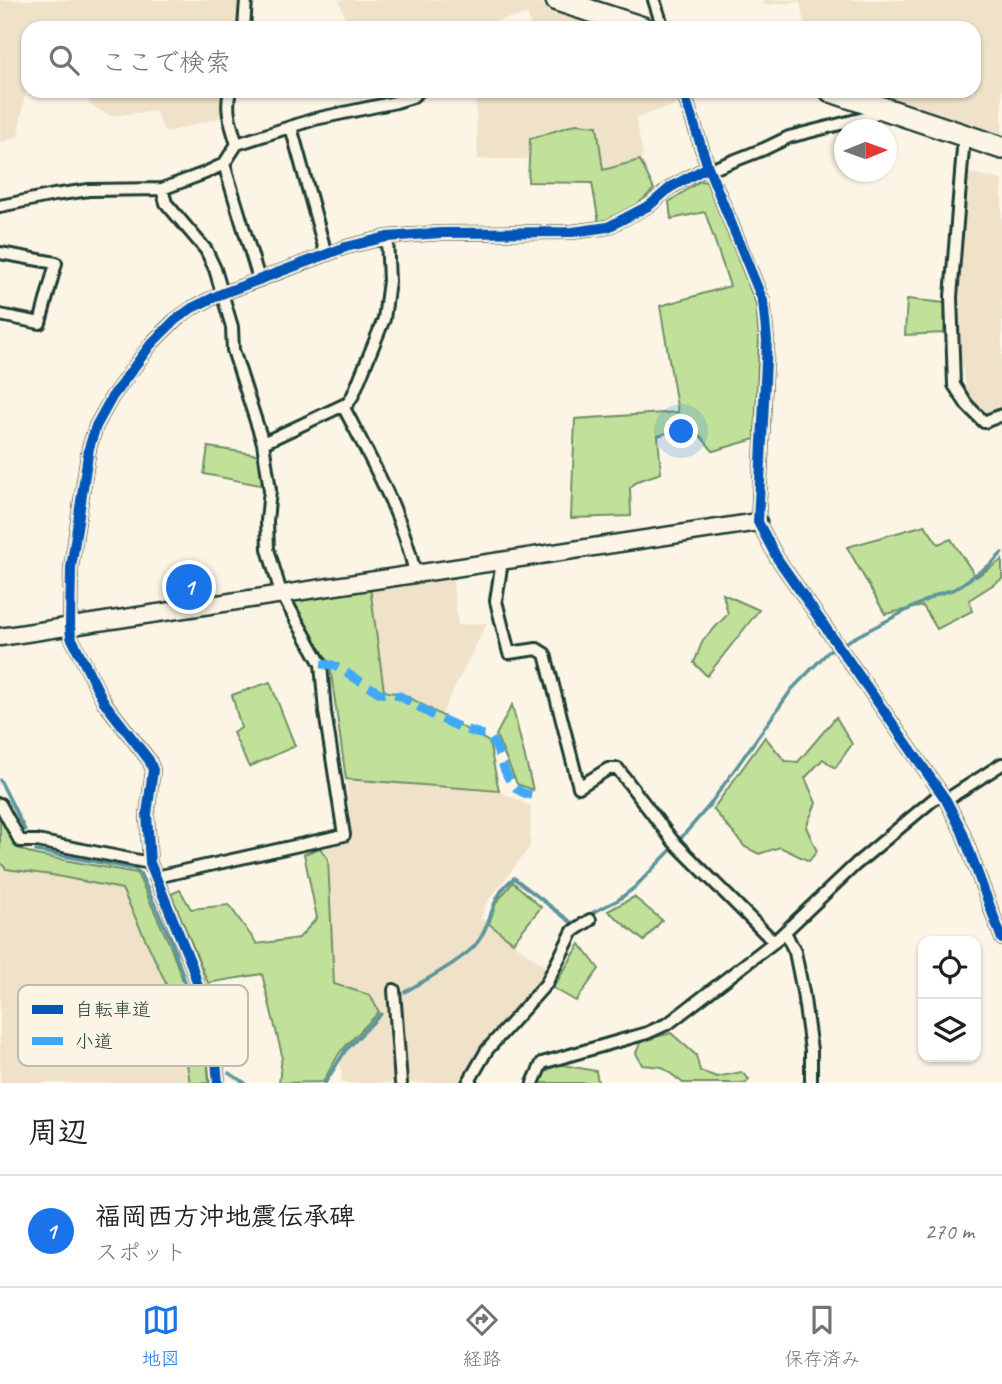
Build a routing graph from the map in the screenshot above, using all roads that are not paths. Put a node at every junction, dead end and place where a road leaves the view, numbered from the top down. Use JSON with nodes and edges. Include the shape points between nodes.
{"nodes":[{"id":1,"x":246,"y":0,"type":"edge"},
{"id":2,"x":557,"y":0,"type":"edge"},
{"id":3,"x":654,"y":0,"type":"edge"},
{"id":4,"x":244,"y":21,"type":"edge"},
{"id":5,"x":622,"y":21,"type":"edge"},
{"id":6,"x":661,"y":21,"type":"edge"},
{"id":7,"x":228,"y":98,"type":"edge"},
{"id":8,"x":409,"y":98,"type":"edge"},
{"id":9,"x":685,"y":98,"type":"edge"},
{"id":10,"x":852,"y":98,"type":"edge"},
{"id":11,"x":882,"y":108,"type":"junction"},
{"id":12,"x":291,"y":127,"type":"junction"},
{"id":13,"x":964,"y":136,"type":"junction"},
{"id":14,"x":237,"y":144,"type":"junction"},
{"id":15,"x":1002,"y":148,"type":"edge"},
{"id":16,"x":224,"y":164,"type":"junction"},
{"id":17,"x":709,"y":168,"type":"junction"},
{"id":18,"x":162,"y":189,"type":"junction"},
{"id":19,"x":0,"y":206,"type":"edge"},
{"id":20,"x":387,"y":237,"type":"junction"},
{"id":21,"x":0,"y":253,"type":"edge"},
{"id":22,"x":326,"y":254,"type":"junction"},
{"id":23,"x":260,"y":279,"type":"junction"},
{"id":24,"x":221,"y":293,"type":"junction"},
{"id":25,"x":0,"y":315,"type":"edge"},
{"id":26,"x":343,"y":406,"type":"junction"},
{"id":27,"x":1002,"y":415,"type":"edge"},
{"id":28,"x":262,"y":443,"type":"junction"},
{"id":29,"x":758,"y":522,"type":"junction"},
{"id":30,"x":502,"y":561,"type":"junction"},
{"id":31,"x":415,"y":573,"type":"junction"},
{"id":32,"x":281,"y":593,"type":"junction"},
{"id":33,"x":69,"y":626,"type":"junction"},
{"id":34,"x":0,"y":637,"type":"edge"},
{"id":35,"x":1002,"y":764,"type":"edge"},
{"id":36,"x":943,"y":797,"type":"junction"},
{"id":37,"x":0,"y":804,"type":"edge"},
{"id":38,"x":150,"y":863,"type":"junction"},
{"id":39,"x":156,"y":877,"type":"junction"},
{"id":40,"x":590,"y":920,"type":"dead end"},
{"id":41,"x":785,"y":932,"type":"junction"},
{"id":42,"x":1002,"y":939,"type":"edge"},
{"id":43,"x":774,"y":942,"type":"junction"},
{"id":44,"x":198,"y":985,"type":"edge"},
{"id":45,"x":394,"y":990,"type":"dead end"},
{"id":46,"x":401,"y":1083,"type":"edge"},
{"id":47,"x":468,"y":1083,"type":"edge"},
{"id":48,"x":533,"y":1083,"type":"edge"},
{"id":49,"x":811,"y":1083,"type":"edge"}],
"edges":[{"from":1,"to":4,"type":"street"},
{"from":2,"to":5,"type":"highway"},
{"from":3,"to":6,"type":"street"},
{"from":7,"to":14,"type":"street"},
{"from":8,"to":12,"type":"street"},
{"from":9,"to":17,"type":"street"},
{"from":10,"to":11,"type":"highway"},
{"from":11,"to":13,"type":"highway"},
{"from":11,"to":17,"type":"street","via":[[872,116],[789,137]]},
{"from":12,"to":14,"type":"street"},
{"from":12,"to":22,"type":"street"},
{"from":13,"to":15,"type":"highway"},
{"from":13,"to":27,"type":"street","via":[[951,297],[954,385],[984,422]]},
{"from":14,"to":16,"type":"street"},
{"from":16,"to":18,"type":"street"},
{"from":16,"to":23,"type":"street"},
{"from":17,"to":20,"type":"street","via":[[608,227]]},
{"from":17,"to":29,"type":"street","via":[[763,301],[767,341]]},
{"from":18,"to":19,"type":"street","via":[[89,190]]},
{"from":18,"to":24,"type":"street","via":[[166,203],[206,250]]},
{"from":20,"to":22,"type":"street"},
{"from":20,"to":26,"type":"street","via":[[389,281],[384,320],[353,395]]},
{"from":21,"to":25,"type":"street","via":[[56,263],[40,323]]},
{"from":22,"to":23,"type":"street"},
{"from":23,"to":24,"type":"street"},
{"from":24,"to":28,"type":"street"},
{"from":24,"to":33,"type":"street","via":[[175,320],[151,344],[96,426],[71,568]]},
{"from":26,"to":28,"type":"street"},
{"from":26,"to":31,"type":"street","via":[[389,494]]},
{"from":28,"to":32,"type":"street","via":[[270,490],[268,549]]},
{"from":29,"to":30,"type":"street"},
{"from":29,"to":36,"type":"street","via":[[777,558]]},
{"from":30,"to":31,"type":"street"},
{"from":30,"to":43,"type":"street","via":[[496,601],[509,653],[537,649],[545,654],[579,787],[608,769],[618,769],[673,841]]},
{"from":31,"to":32,"type":"street"},
{"from":32,"to":33,"type":"street"},
{"from":32,"to":39,"type":"street","via":[[321,664],[344,835]]},
{"from":33,"to":34,"type":"street"},
{"from":33,"to":38,"type":"street","via":[[104,702],[153,770],[147,814]]},
{"from":35,"to":36,"type":"street"},
{"from":36,"to":41,"type":"street","via":[[856,864]]},
{"from":36,"to":42,"type":"street","via":[[962,831]]},
{"from":37,"to":38,"type":"street","via":[[20,841]]},
{"from":38,"to":39,"type":"street"},
{"from":39,"to":44,"type":"street"},
{"from":40,"to":47,"type":"street","via":[[573,931],[546,984],[487,1050]]},
{"from":41,"to":43,"type":"street"},
{"from":41,"to":49,"type":"street","via":[[796,952],[803,992]]},
{"from":43,"to":48,"type":"street","via":[[668,1023],[542,1063]]},
{"from":45,"to":46,"type":"street"}]}
